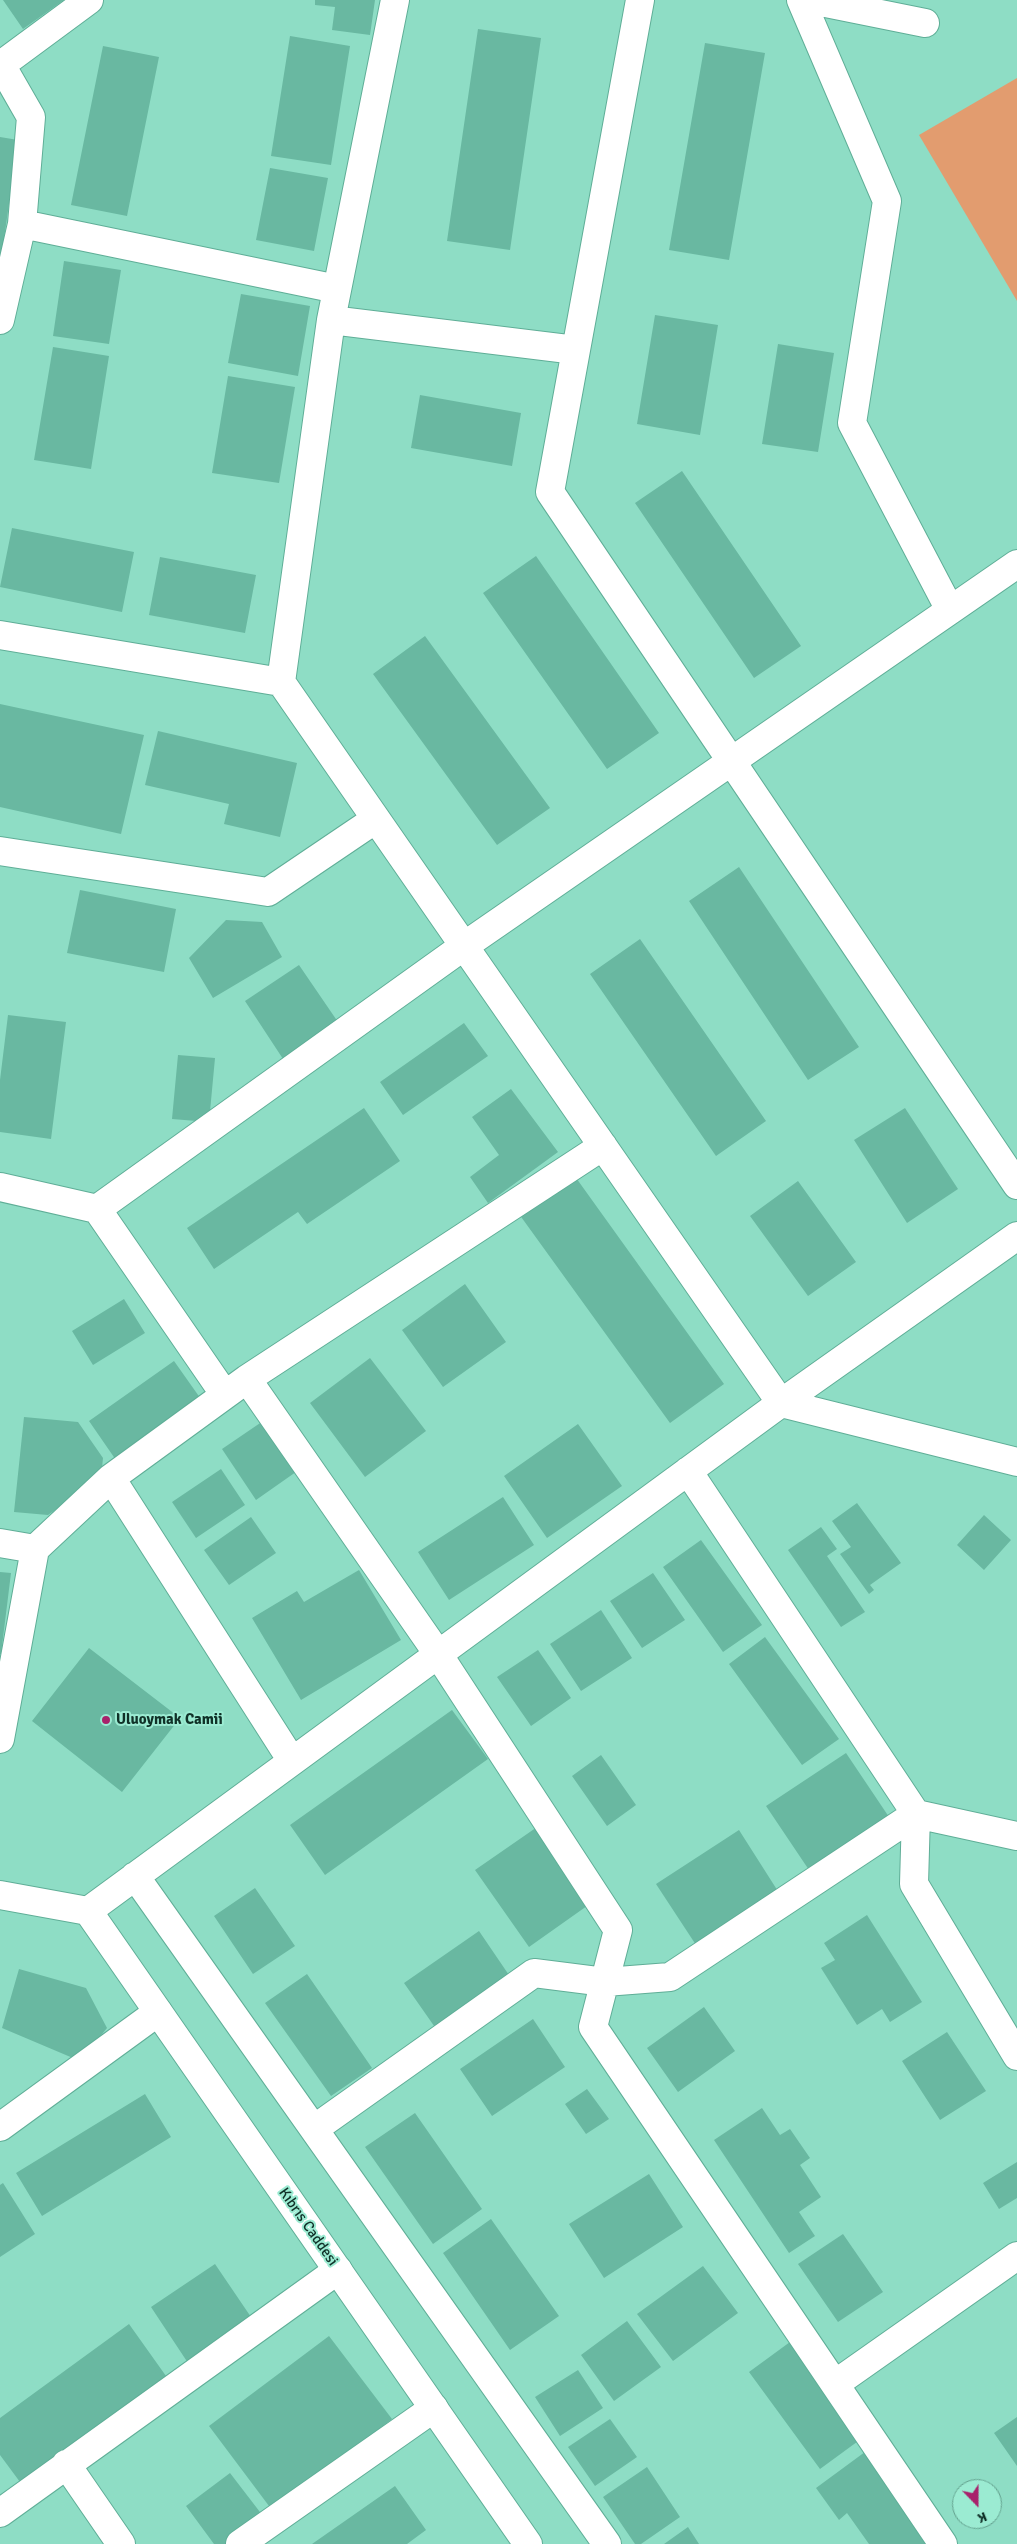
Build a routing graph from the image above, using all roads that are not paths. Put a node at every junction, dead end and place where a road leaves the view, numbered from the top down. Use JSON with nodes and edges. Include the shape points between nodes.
{"nodes":[{"id":1,"x":89,"y":0,"type":"edge"},
{"id":2,"x":395,"y":0,"type":"edge"},
{"id":3,"x":640,"y":0,"type":"edge"},
{"id":4,"x":801,"y":0,"type":"edge"},
{"id":5,"x":811,"y":0,"type":"edge"},
{"id":6,"x":926,"y":23,"type":"dead end"},
{"id":7,"x":1,"y":64,"type":"edge"},
{"id":8,"x":22,"y":224,"type":"junction"},
{"id":9,"x":337,"y":289,"type":"junction"},
{"id":10,"x":1,"y":312,"type":"edge"},
{"id":11,"x":331,"y":320,"type":"junction"},
{"id":12,"x":576,"y":350,"type":"junction"},
{"id":13,"x":1017,"y":564,"type":"edge"},
{"id":14,"x":950,"y":610,"type":"junction"},
{"id":15,"x":0,"y":635,"type":"edge"},
{"id":16,"x":281,"y":682,"type":"junction"},
{"id":17,"x":732,"y":762,"type":"junction"},
{"id":18,"x":376,"y":819,"type":"junction"},
{"id":19,"x":0,"y":851,"type":"edge"},
{"id":20,"x":464,"y":946,"type":"junction"},
{"id":21,"x":603,"y":1146,"type":"junction"},
{"id":22,"x":1017,"y":1185,"type":"edge"},
{"id":23,"x":0,"y":1187,"type":"edge"},
{"id":24,"x":96,"y":1209,"type":"junction"},
{"id":25,"x":1017,"y":1236,"type":"edge"},
{"id":26,"x":247,"y":1379,"type":"junction"},
{"id":27,"x":225,"y":1395,"type":"junction"},
{"id":28,"x":781,"y":1403,"type":"junction"},
{"id":29,"x":1017,"y":1462,"type":"edge"},
{"id":30,"x":688,"y":1471,"type":"junction"},
{"id":31,"x":111,"y":1478,"type":"junction"},
{"id":32,"x":0,"y":1543,"type":"edge"},
{"id":33,"x":36,"y":1549,"type":"junction"},
{"id":34,"x":438,"y":1654,"type":"junction"},
{"id":35,"x":0,"y":1739,"type":"edge"},
{"id":36,"x":292,"y":1761,"type":"junction"},
{"id":37,"x":916,"y":1814,"type":"junction"},
{"id":38,"x":1017,"y":1836,"type":"edge"},
{"id":39,"x":135,"y":1876,"type":"junction"},
{"id":40,"x":0,"y":1895,"type":"edge"},
{"id":41,"x":88,"y":1911,"type":"junction"},
{"id":42,"x":605,"y":1982,"type":"junction"},
{"id":43,"x":158,"y":2012,"type":"junction"},
{"id":44,"x":1017,"y":2056,"type":"edge"},
{"id":45,"x":0,"y":2127,"type":"edge"},
{"id":46,"x":314,"y":2129,"type":"junction"},
{"id":47,"x":1017,"y":2256,"type":"edge"},
{"id":48,"x":338,"y":2270,"type":"junction"},
{"id":49,"x":835,"y":2384,"type":"junction"},
{"id":50,"x":434,"y":2408,"type":"junction"},
{"id":51,"x":66,"y":2464,"type":"junction"},
{"id":52,"x":0,"y":2513,"type":"edge"},
{"id":53,"x":121,"y":2544,"type":"edge"},
{"id":54,"x":240,"y":2544,"type":"edge"},
{"id":55,"x":528,"y":2544,"type":"edge"},
{"id":56,"x":607,"y":2544,"type":"edge"},
{"id":57,"x":943,"y":2544,"type":"edge"}],
"edges":[{"from":1,"to":7,"type":"street"},
{"from":2,"to":9,"type":"street"},
{"from":3,"to":12,"type":"street"},
{"from":4,"to":14,"type":"street","via":[[888,201],[852,424]]},
{"from":5,"to":6,"type":"street"},
{"from":7,"to":8,"type":"street","via":[[31,116]]},
{"from":8,"to":9,"type":"street"},
{"from":8,"to":10,"type":"street"},
{"from":9,"to":11,"type":"street"},
{"from":11,"to":12,"type":"street"},
{"from":11,"to":16,"type":"street"},
{"from":12,"to":17,"type":"street","via":[[550,492]]},
{"from":13,"to":14,"type":"street"},
{"from":14,"to":17,"type":"street"},
{"from":15,"to":16,"type":"street"},
{"from":16,"to":18,"type":"street"},
{"from":17,"to":20,"type":"street"},
{"from":17,"to":22,"type":"street"},
{"from":18,"to":19,"type":"street","via":[[268,892]]},
{"from":18,"to":20,"type":"street"},
{"from":20,"to":21,"type":"street"},
{"from":20,"to":24,"type":"street"},
{"from":21,"to":26,"type":"street"},
{"from":21,"to":28,"type":"street"},
{"from":23,"to":24,"type":"street"},
{"from":24,"to":27,"type":"street"},
{"from":25,"to":28,"type":"street"},
{"from":26,"to":27,"type":"street"},
{"from":26,"to":34,"type":"street"},
{"from":27,"to":31,"type":"street"},
{"from":28,"to":29,"type":"street"},
{"from":28,"to":30,"type":"street"},
{"from":30,"to":34,"type":"street"},
{"from":30,"to":37,"type":"street"},
{"from":31,"to":33,"type":"street"},
{"from":31,"to":36,"type":"street"},
{"from":32,"to":33,"type":"street"},
{"from":33,"to":35,"type":"street"},
{"from":34,"to":36,"type":"street"},
{"from":34,"to":42,"type":"street","via":[[618,1930]]},
{"from":36,"to":39,"type":"street"},
{"from":37,"to":38,"type":"street"},
{"from":37,"to":42,"type":"street","via":[[670,1977]]},
{"from":37,"to":44,"type":"street","via":[[914,1884]]},
{"from":39,"to":41,"type":"street"},
{"from":39,"to":46,"type":"street"},
{"from":40,"to":41,"type":"street"},
{"from":41,"to":43,"type":"street","name":"Kıbrıs Caddesi"},
{"from":42,"to":46,"type":"street","via":[[534,1973]]},
{"from":42,"to":49,"type":"street","via":[[593,2028]]},
{"from":43,"to":45,"type":"street"},
{"from":43,"to":48,"type":"street","name":"Kıbrıs Caddesi"},
{"from":46,"to":56,"type":"street"},
{"from":47,"to":49,"type":"street"},
{"from":48,"to":50,"type":"street","name":"Kıbrıs Caddesi"},
{"from":48,"to":51,"type":"street"},
{"from":49,"to":57,"type":"street"},
{"from":50,"to":54,"type":"street"},
{"from":50,"to":55,"type":"street","name":"Kıbrıs Caddesi"},
{"from":51,"to":52,"type":"street"},
{"from":51,"to":53,"type":"street"}]}
